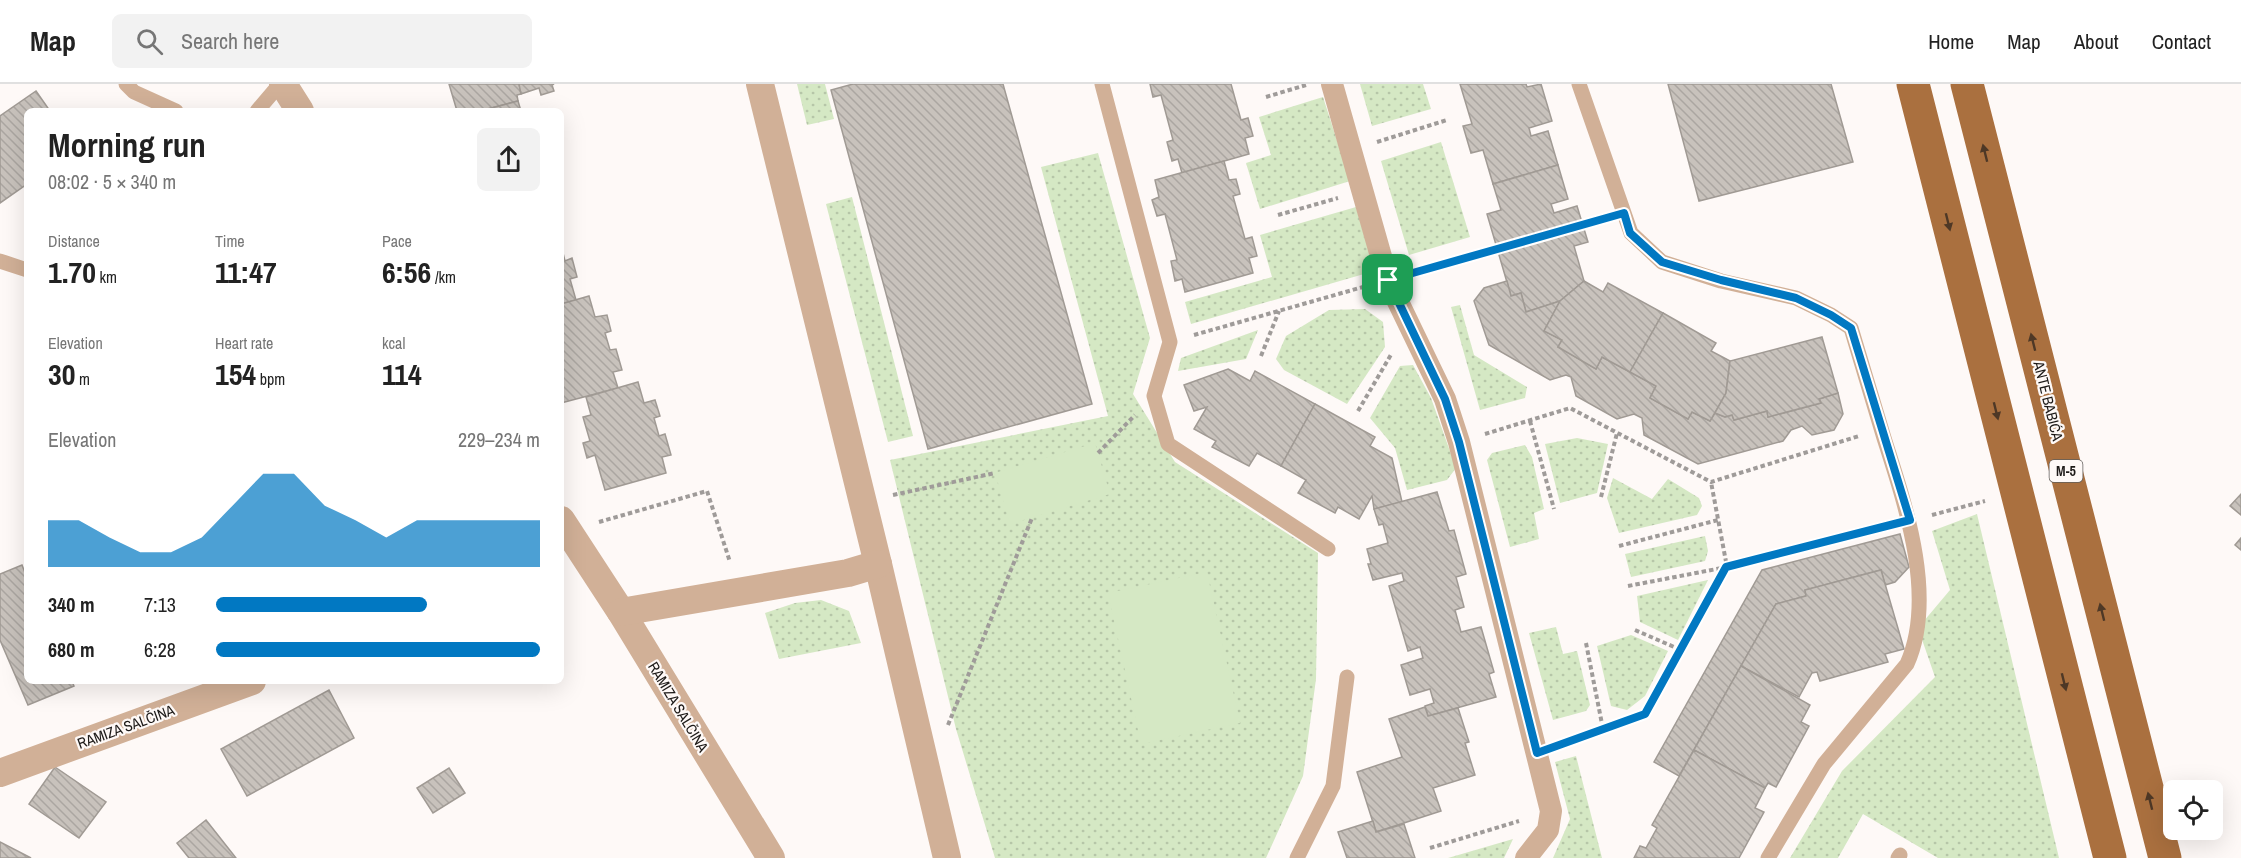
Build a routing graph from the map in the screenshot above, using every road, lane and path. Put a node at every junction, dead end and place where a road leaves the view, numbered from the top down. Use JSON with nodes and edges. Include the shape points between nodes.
{"nodes":[{"id":1,"x":126,"y":84,"type":"edge"},
{"id":2,"x":281,"y":84,"type":"edge"},
{"id":3,"x":760,"y":84,"type":"edge"},
{"id":4,"x":1102,"y":84,"type":"edge"},
{"id":5,"x":1311,"y":84,"type":"edge"},
{"id":6,"x":1332,"y":84,"type":"edge"},
{"id":7,"x":1579,"y":84,"type":"edge"},
{"id":8,"x":1913,"y":84,"type":"edge"},
{"id":9,"x":1967,"y":84,"type":"edge"},
{"id":10,"x":1266,"y":97,"type":"dead end"},
{"id":11,"x":169,"y":108,"type":"edge"},
{"id":12,"x":260,"y":108,"type":"edge"},
{"id":13,"x":298,"y":108,"type":"edge"},
{"id":14,"x":1447,"y":120,"type":"dead end"},
{"id":15,"x":1351,"y":151,"type":"junction"},
{"id":16,"x":1362,"y":191,"type":"junction"},
{"id":17,"x":1624,"y":213,"type":"junction"},
{"id":18,"x":1278,"y":215,"type":"dead end"},
{"id":19,"x":0,"y":261,"type":"edge"},
{"id":20,"x":24,"y":269,"type":"edge"},
{"id":21,"x":1388,"y":280,"type":"junction"},
{"id":22,"x":1279,"y":311,"type":"junction"},
{"id":23,"x":1408,"y":323,"type":"junction"},
{"id":24,"x":1170,"y":342,"type":"junction"},
{"id":25,"x":1261,"y":356,"type":"dead end"},
{"id":26,"x":1154,"y":396,"type":"junction"},
{"id":27,"x":1358,"y":411,"type":"dead end"},
{"id":28,"x":1530,"y":421,"type":"junction"},
{"id":29,"x":1881,"y":429,"type":"junction"},
{"id":30,"x":1617,"y":433,"type":"junction"},
{"id":31,"x":1459,"y":442,"type":"junction"},
{"id":32,"x":1098,"y":453,"type":"dead end"},
{"id":33,"x":995,"y":473,"type":"dead end"},
{"id":34,"x":1711,"y":482,"type":"junction"},
{"id":35,"x":1601,"y":497,"type":"dead end"},
{"id":36,"x":862,"y":498,"type":"junction"},
{"id":37,"x":1986,"y":501,"type":"dead end"},
{"id":38,"x":1554,"y":509,"type":"dead end"},
{"id":39,"x":1032,"y":518,"type":"dead end"},
{"id":40,"x":1718,"y":520,"type":"junction"},
{"id":41,"x":1910,"y":520,"type":"junction"},
{"id":42,"x":597,"y":522,"type":"dead end"},
{"id":43,"x":564,"y":530,"type":"edge"},
{"id":44,"x":1619,"y":546,"type":"dead end"},
{"id":45,"x":1328,"y":549,"type":"dead end"},
{"id":46,"x":573,"y":561,"type":"edge"},
{"id":47,"x":878,"y":564,"type":"junction"},
{"id":48,"x":732,"y":567,"type":"dead end"},
{"id":49,"x":1726,"y":567,"type":"junction"},
{"id":50,"x":1628,"y":586,"type":"dead end"},
{"id":51,"x":621,"y":612,"type":"junction"},
{"id":52,"x":1635,"y":630,"type":"dead end"},
{"id":53,"x":1586,"y":643,"type":"dead end"},
{"id":54,"x":1681,"y":650,"type":"junction"},
{"id":55,"x":1347,"y":677,"type":"dead end"},
{"id":56,"x":244,"y":684,"type":"edge"},
{"id":57,"x":1603,"y":729,"type":"junction"},
{"id":58,"x":1537,"y":753,"type":"junction"},
{"id":59,"x":925,"y":770,"type":"junction"},
{"id":60,"x":0,"y":773,"type":"edge"},
{"id":61,"x":1551,"y":811,"type":"junction"},
{"id":62,"x":1430,"y":848,"type":"dead end"},
{"id":63,"x":771,"y":858,"type":"edge"},
{"id":64,"x":947,"y":858,"type":"edge"},
{"id":65,"x":1297,"y":858,"type":"edge"},
{"id":66,"x":1526,"y":858,"type":"edge"},
{"id":67,"x":1768,"y":858,"type":"edge"},
{"id":68,"x":2110,"y":858,"type":"edge"},
{"id":69,"x":2165,"y":858,"type":"edge"}],
"edges":[{"from":1,"to":11,"type":"lane","via":[[134,92]]},
{"from":2,"to":12,"type":"lane"},
{"from":2,"to":13,"type":"street"},
{"from":3,"to":36,"type":"street"},
{"from":4,"to":24,"type":"lane"},
{"from":5,"to":10,"type":"path"},
{"from":6,"to":15,"type":"street"},
{"from":7,"to":17,"type":"lane"},
{"from":8,"to":68,"type":"main road","one_way":true},
{"from":69,"to":9,"type":"main road","name":"ANTE BABIĆA","number":"M-5","one_way":true},
{"from":14,"to":15,"type":"path"},
{"from":15,"to":16,"type":"street"},
{"from":16,"to":18,"type":"path"},
{"from":16,"to":21,"type":"street"},
{"from":17,"to":21,"type":"path"},
{"from":17,"to":29,"type":"lane","via":[[1630,233],[1662,262],[1796,298],[1851,328]]},
{"from":19,"to":20,"type":"lane"},
{"from":21,"to":22,"type":"path"},
{"from":21,"to":23,"type":"street"},
{"from":22,"to":24,"type":"path"},
{"from":22,"to":25,"type":"path"},
{"from":23,"to":27,"type":"path"},
{"from":23,"to":31,"type":"street","via":[[1445,399]]},
{"from":24,"to":26,"type":"lane"},
{"from":26,"to":32,"type":"path"},
{"from":26,"to":45,"type":"lane","via":[[1168,444]]},
{"from":28,"to":30,"type":"path","via":[[1570,408]]},
{"from":28,"to":31,"type":"path"},
{"from":28,"to":38,"type":"path"},
{"from":29,"to":34,"type":"path"},
{"from":29,"to":41,"type":"lane"},
{"from":30,"to":34,"type":"path"},
{"from":30,"to":35,"type":"path"},
{"from":31,"to":58,"type":"street"},
{"from":33,"to":36,"type":"path","via":[[892,496]]},
{"from":34,"to":40,"type":"path"},
{"from":36,"to":47,"type":"street"},
{"from":37,"to":41,"type":"path"},
{"from":39,"to":59,"type":"path","via":[[949,722]]},
{"from":40,"to":44,"type":"path"},
{"from":40,"to":49,"type":"path"},
{"from":41,"to":49,"type":"path"},
{"from":41,"to":67,"type":"lane","via":[[1919,584],[1914,650],[1907,664],[1824,764]]},
{"from":42,"to":48,"type":"path","via":[[707,491]]},
{"from":43,"to":46,"type":"street","name":"RAMIZA SALČINA"},
{"from":46,"to":51,"type":"street","name":"RAMIZA SALČINA"},
{"from":47,"to":51,"type":"street","via":[[848,573]]},
{"from":47,"to":59,"type":"street"},
{"from":49,"to":50,"type":"path"},
{"from":49,"to":54,"type":"path"},
{"from":51,"to":63,"type":"street","name":"RAMIZA SALČINA"},
{"from":52,"to":54,"type":"path"},
{"from":53,"to":57,"type":"path"},
{"from":54,"to":57,"type":"path","via":[[1645,714]]},
{"from":55,"to":65,"type":"lane","via":[[1333,786]]},
{"from":56,"to":60,"type":"street","name":"RAMIZA SALČINA"},
{"from":57,"to":58,"type":"path"},
{"from":58,"to":61,"type":"street"},
{"from":59,"to":64,"type":"street"},
{"from":61,"to":62,"type":"path"},
{"from":61,"to":66,"type":"street","via":[[1548,830]]}]}
